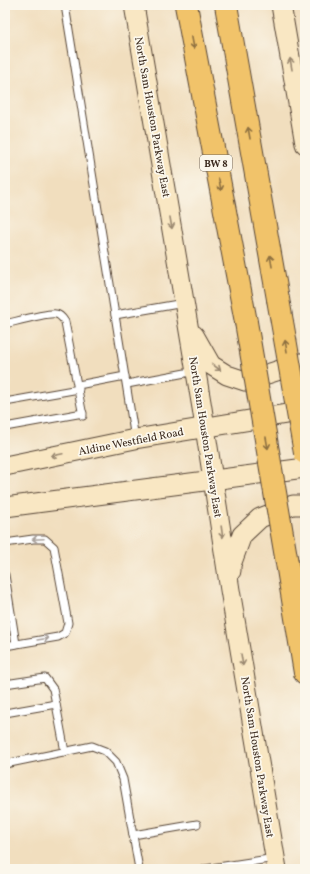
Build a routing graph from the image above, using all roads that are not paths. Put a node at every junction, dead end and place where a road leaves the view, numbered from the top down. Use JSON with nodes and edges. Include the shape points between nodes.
{"nodes":[{"id":1,"x":65,"y":5,"type":"edge"},
{"id":2,"x":134,"y":5,"type":"edge"},
{"id":3,"x":186,"y":5,"type":"edge"},
{"id":4,"x":226,"y":5,"type":"edge"},
{"id":5,"x":281,"y":5,"type":"edge"},
{"id":6,"x":305,"y":144,"type":"edge"},
{"id":7,"x":184,"y":303,"type":"junction"},
{"id":8,"x":116,"y":315,"type":"junction"},
{"id":9,"x":188,"y":323,"type":"junction"},
{"id":10,"x":5,"y":324,"type":"edge"},
{"id":11,"x":305,"y":362,"type":"edge"},
{"id":12,"x":196,"y":371,"type":"junction"},
{"id":13,"x":125,"y":376,"type":"junction"},
{"id":14,"x":127,"y":384,"type":"junction"},
{"id":15,"x":78,"y":387,"type":"junction"},
{"id":16,"x":5,"y":402,"type":"edge"},
{"id":17,"x":305,"y":411,"type":"edge"},
{"id":18,"x":5,"y":427,"type":"edge"},
{"id":19,"x":205,"y":427,"type":"junction"},
{"id":20,"x":135,"y":439,"type":"junction"},
{"id":21,"x":305,"y":453,"type":"edge"},
{"id":22,"x":5,"y":466,"type":"edge"},
{"id":23,"x":305,"y":468,"type":"edge"},
{"id":24,"x":214,"y":480,"type":"junction"},
{"id":25,"x":305,"y":505,"type":"edge"},
{"id":26,"x":5,"y":507,"type":"edge"},
{"id":27,"x":5,"y":543,"type":"edge"},
{"id":28,"x":5,"y":576,"type":"edge"},
{"id":29,"x":230,"y":590,"type":"junction"},
{"id":30,"x":16,"y":644,"type":"junction"},
{"id":31,"x":5,"y":646,"type":"edge"},
{"id":32,"x":305,"y":673,"type":"edge"},
{"id":33,"x":5,"y":684,"type":"edge"},
{"id":34,"x":56,"y":704,"type":"junction"},
{"id":35,"x":5,"y":713,"type":"edge"},
{"id":36,"x":66,"y":752,"type":"junction"},
{"id":37,"x":5,"y":764,"type":"edge"},
{"id":38,"x":197,"y":824,"type":"dead end"},
{"id":39,"x":133,"y":835,"type":"junction"},
{"id":40,"x":276,"y":864,"type":"edge"},
{"id":41,"x":139,"y":869,"type":"edge"},
{"id":42,"x":205,"y":869,"type":"edge"}],
"edges":[{"from":1,"to":8,"type":"lane"},
{"from":2,"to":7,"type":"main road","name":"North Sam Houston Parkway East","one_way":true},
{"from":3,"to":32,"type":"highway","number":"BW 8","one_way":true,"bridge":true,"via":[[246,322]]},
{"from":21,"to":4,"type":"highway","one_way":true,"bridge":true},
{"from":6,"to":5,"type":"main road","one_way":true},
{"from":7,"to":8,"type":"lane"},
{"from":7,"to":9,"type":"main road","name":"North Sam Houston Parkway East"},
{"from":8,"to":13,"type":"lane"},
{"from":9,"to":11,"type":"main road","one_way":true,"via":[[211,364],[227,375],[244,381]]},
{"from":9,"to":12,"type":"main road","name":"North Sam Houston Parkway East"},
{"from":10,"to":15,"type":"lane","via":[[56,313],[62,317]]},
{"from":12,"to":14,"type":"lane"},
{"from":12,"to":19,"type":"main road","name":"North Sam Houston Parkway East"},
{"from":13,"to":14,"type":"lane"},
{"from":13,"to":15,"type":"lane"},
{"from":14,"to":20,"type":"lane"},
{"from":15,"to":16,"type":"lane"},
{"from":15,"to":18,"type":"lane","via":[[83,414]]},
{"from":17,"to":19,"type":"main road","name":"Aldine Westfield Road"},
{"from":19,"to":20,"type":"main road","name":"Aldine Westfield Road"},
{"from":19,"to":24,"type":"main road","name":"North Sam Houston Parkway East"},
{"from":20,"to":22,"type":"main road","name":"Aldine Westfield Road","one_way":true},
{"from":23,"to":24,"type":"main road"},
{"from":24,"to":26,"type":"main road"},
{"from":24,"to":29,"type":"main road","name":"North Sam Houston Parkway East","one_way":true},
{"from":25,"to":29,"type":"main road","via":[[293,505],[260,518],[242,535],[231,565]]},
{"from":30,"to":27,"type":"lane","one_way":true,"via":[[58,637],[65,632],[68,623],[54,546],[45,539]]},
{"from":28,"to":30,"type":"lane"},
{"from":29,"to":40,"type":"main road","name":"North Sam Houston Parkway East","one_way":true},
{"from":30,"to":31,"type":"lane"},
{"from":33,"to":34,"type":"lane","via":[[45,678],[53,689]]},
{"from":34,"to":35,"type":"lane"},
{"from":34,"to":36,"type":"lane"},
{"from":36,"to":37,"type":"lane"},
{"from":36,"to":39,"type":"lane","via":[[92,746],[105,751],[116,762],[123,779]]},
{"from":38,"to":39,"type":"lane"},
{"from":39,"to":41,"type":"lane"},
{"from":40,"to":42,"type":"lane"}]}
